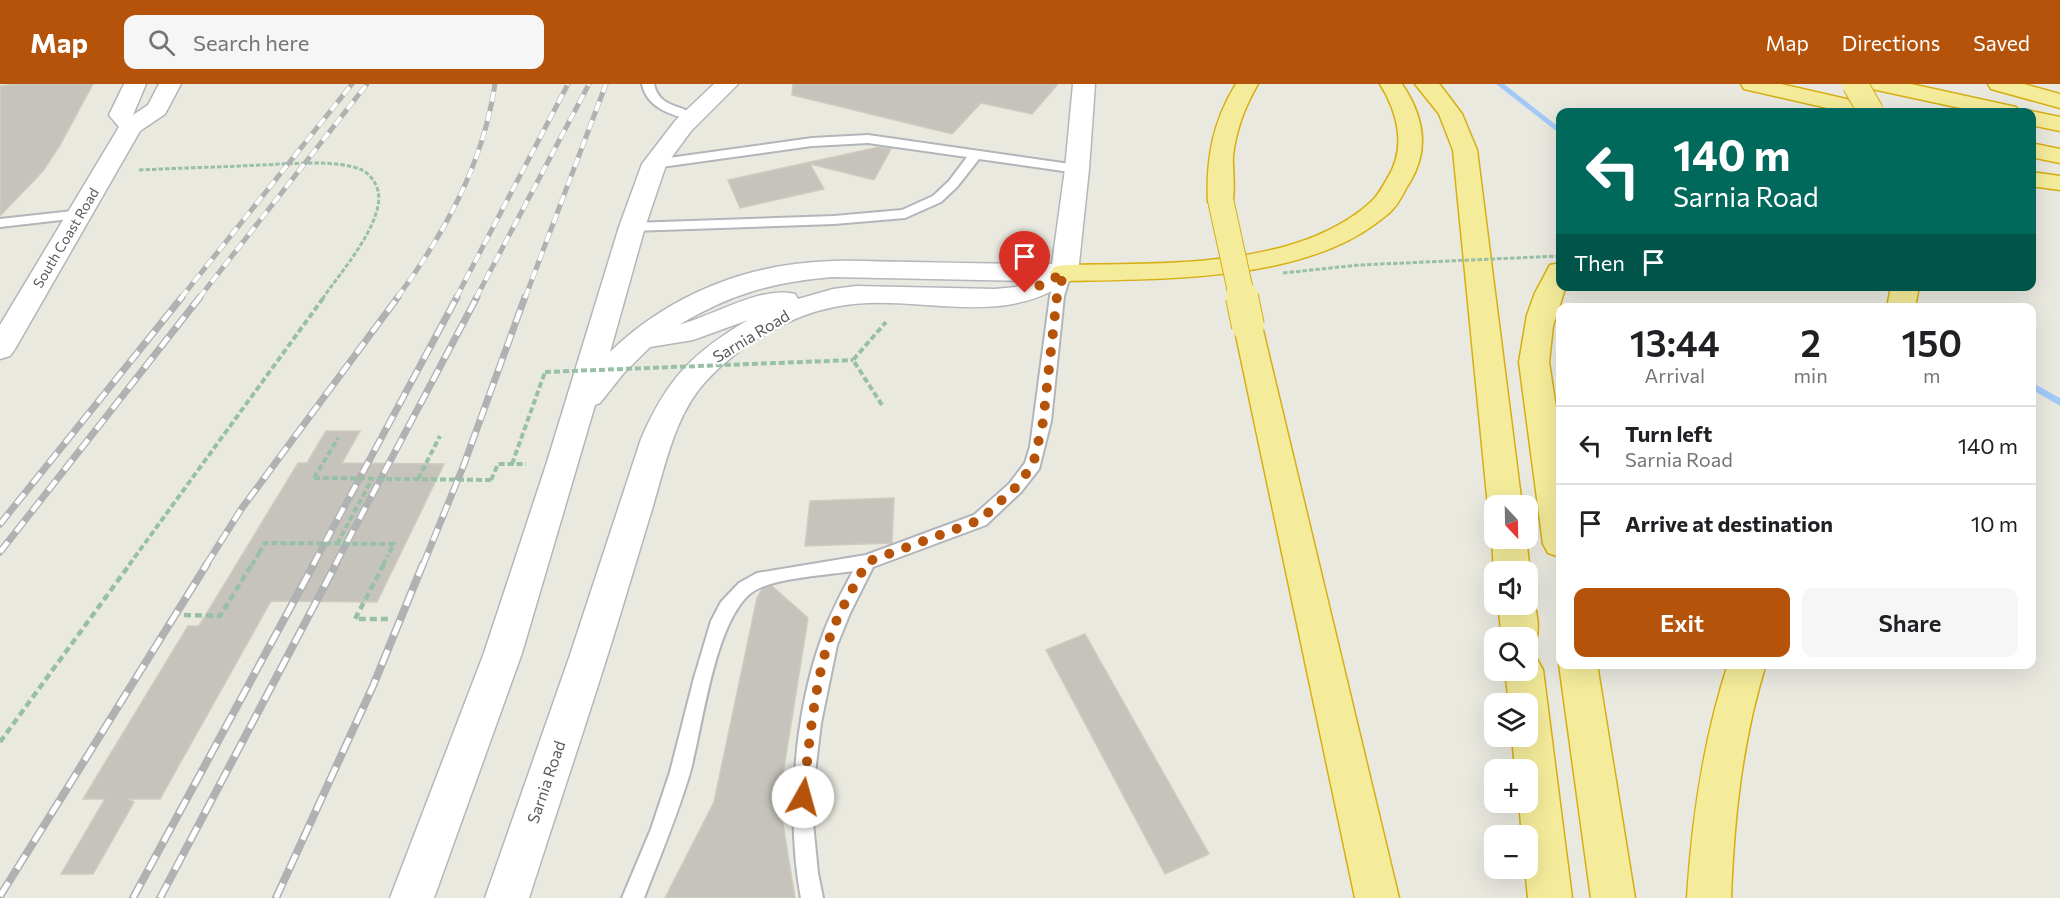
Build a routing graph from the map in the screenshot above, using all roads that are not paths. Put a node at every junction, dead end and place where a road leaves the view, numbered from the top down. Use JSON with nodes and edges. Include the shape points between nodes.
{"nodes":[{"id":1,"x":135,"y":84,"type":"edge"},
{"id":2,"x":170,"y":84,"type":"edge"},
{"id":3,"x":648,"y":84,"type":"edge"},
{"id":4,"x":727,"y":84,"type":"edge"},
{"id":5,"x":1084,"y":84,"type":"edge"},
{"id":6,"x":1247,"y":84,"type":"edge"},
{"id":7,"x":1391,"y":84,"type":"edge"},
{"id":8,"x":1426,"y":84,"type":"edge"},
{"id":9,"x":1752,"y":84,"type":"edge"},
{"id":10,"x":1855,"y":84,"type":"edge"},
{"id":11,"x":1880,"y":84,"type":"edge"},
{"id":12,"x":1999,"y":84,"type":"edge"},
{"id":13,"x":2060,"y":101,"type":"edge"},
{"id":14,"x":1855,"y":108,"type":"edge"},
{"id":15,"x":1870,"y":108,"type":"edge"},
{"id":16,"x":1990,"y":108,"type":"edge"},
{"id":17,"x":692,"y":117,"type":"junction"},
{"id":18,"x":2036,"y":119,"type":"edge"},
{"id":19,"x":2060,"y":124,"type":"edge"},
{"id":20,"x":131,"y":127,"type":"junction"},
{"id":21,"x":2036,"y":151,"type":"edge"},
{"id":22,"x":976,"y":154,"type":"junction"},
{"id":23,"x":2060,"y":156,"type":"edge"},
{"id":24,"x":654,"y":164,"type":"junction"},
{"id":25,"x":1077,"y":169,"type":"junction"},
{"id":26,"x":2036,"y":180,"type":"edge"},
{"id":27,"x":2060,"y":183,"type":"edge"},
{"id":28,"x":82,"y":214,"type":"junction"},
{"id":29,"x":0,"y":224,"type":"edge"},
{"id":30,"x":632,"y":226,"type":"junction"},
{"id":31,"x":1064,"y":273,"type":"junction"},
{"id":32,"x":1556,"y":279,"type":"edge"},
{"id":33,"x":835,"y":297,"type":"junction"},
{"id":34,"x":605,"y":322,"type":"junction"},
{"id":35,"x":642,"y":338,"type":"junction"},
{"id":36,"x":0,"y":350,"type":"edge"},
{"id":37,"x":578,"y":412,"type":"junction"},
{"id":38,"x":1504,"y":495,"type":"edge"},
{"id":39,"x":1556,"y":516,"type":"edge"},
{"id":40,"x":867,"y":562,"type":"junction"},
{"id":41,"x":1579,"y":669,"type":"edge"},
{"id":42,"x":1744,"y":669,"type":"edge"},
{"id":43,"x":1525,"y":681,"type":"edge"},
{"id":44,"x":412,"y":898,"type":"edge"},
{"id":45,"x":507,"y":898,"type":"edge"},
{"id":46,"x":633,"y":898,"type":"edge"},
{"id":47,"x":812,"y":898,"type":"edge"},
{"id":48,"x":1377,"y":898,"type":"edge"},
{"id":49,"x":1550,"y":898,"type":"edge"},
{"id":50,"x":1613,"y":898,"type":"edge"},
{"id":51,"x":1709,"y":898,"type":"edge"}],
"edges":[{"from":1,"to":20,"type":"main road","via":[[121,115]]},
{"from":2,"to":20,"type":"main road","name":"South Coast Road","via":[[157,109]]},
{"from":3,"to":17,"type":"lane","via":[[660,104]]},
{"from":4,"to":17,"type":"main road"},
{"from":5,"to":25,"type":"main road"},
{"from":6,"to":48,"type":"highway","bridge":true,"via":[[1229,115],[1222,142],[1221,202]]},
{"from":7,"to":31,"type":"highway","via":[[1410,127],[1410,157],[1392,198],[1340,236],[1287,253],[1232,264]]},
{"from":8,"to":38,"type":"highway","via":[[1446,106],[1465,150]]},
{"from":9,"to":14,"type":"highway"},
{"from":10,"to":15,"type":"highway","bridge":true},
{"from":11,"to":16,"type":"highway"},
{"from":12,"to":13,"type":"highway"},
{"from":17,"to":24,"type":"main road"},
{"from":18,"to":19,"type":"highway"},
{"from":20,"to":28,"type":"main road","name":"South Coast Road"},
{"from":21,"to":23,"type":"highway"},
{"from":22,"to":24,"type":"lane","via":[[882,140],[842,139]]},
{"from":22,"to":25,"type":"lane"},
{"from":22,"to":30,"type":"lane","via":[[954,184],[937,199],[905,214]]},
{"from":24,"to":30,"type":"main road"},
{"from":25,"to":31,"type":"main road"},
{"from":26,"to":27,"type":"highway"},
{"from":28,"to":29,"type":"lane"},
{"from":28,"to":36,"type":"main road","name":"South Coast Road"},
{"from":30,"to":34,"type":"main road"},
{"from":31,"to":33,"type":"main road","name":"Sarnia Road","via":[[1031,291],[990,299],[917,295]]},
{"from":31,"to":35,"type":"main road","via":[[797,270],[766,275],[716,293]]},
{"from":31,"to":40,"type":"lane","via":[[1057,296],[1043,422],[1033,465],[980,520]]},
{"from":32,"to":39,"type":"highway","via":[[1542,308],[1534,362]]},
{"from":33,"to":35,"type":"main road","via":[[766,303],[687,334]]},
{"from":33,"to":45,"type":"main road","name":"Sarnia Road","via":[[777,319],[712,357],[680,392],[666,416]]},
{"from":34,"to":35,"type":"main road"},
{"from":34,"to":37,"type":"main road"},
{"from":35,"to":37,"type":"main road","via":[[599,381]]},
{"from":37,"to":44,"type":"main road","via":[[503,653]]},
{"from":40,"to":46,"type":"lane","via":[[763,578],[745,588],[728,607],[703,678],[680,772]]},
{"from":40,"to":47,"type":"lane","via":[[828,645],[811,727],[802,840]]},
{"from":41,"to":50,"type":"highway"},
{"from":42,"to":51,"type":"highway","via":[[1716,798]]},
{"from":43,"to":49,"type":"highway"}]}
